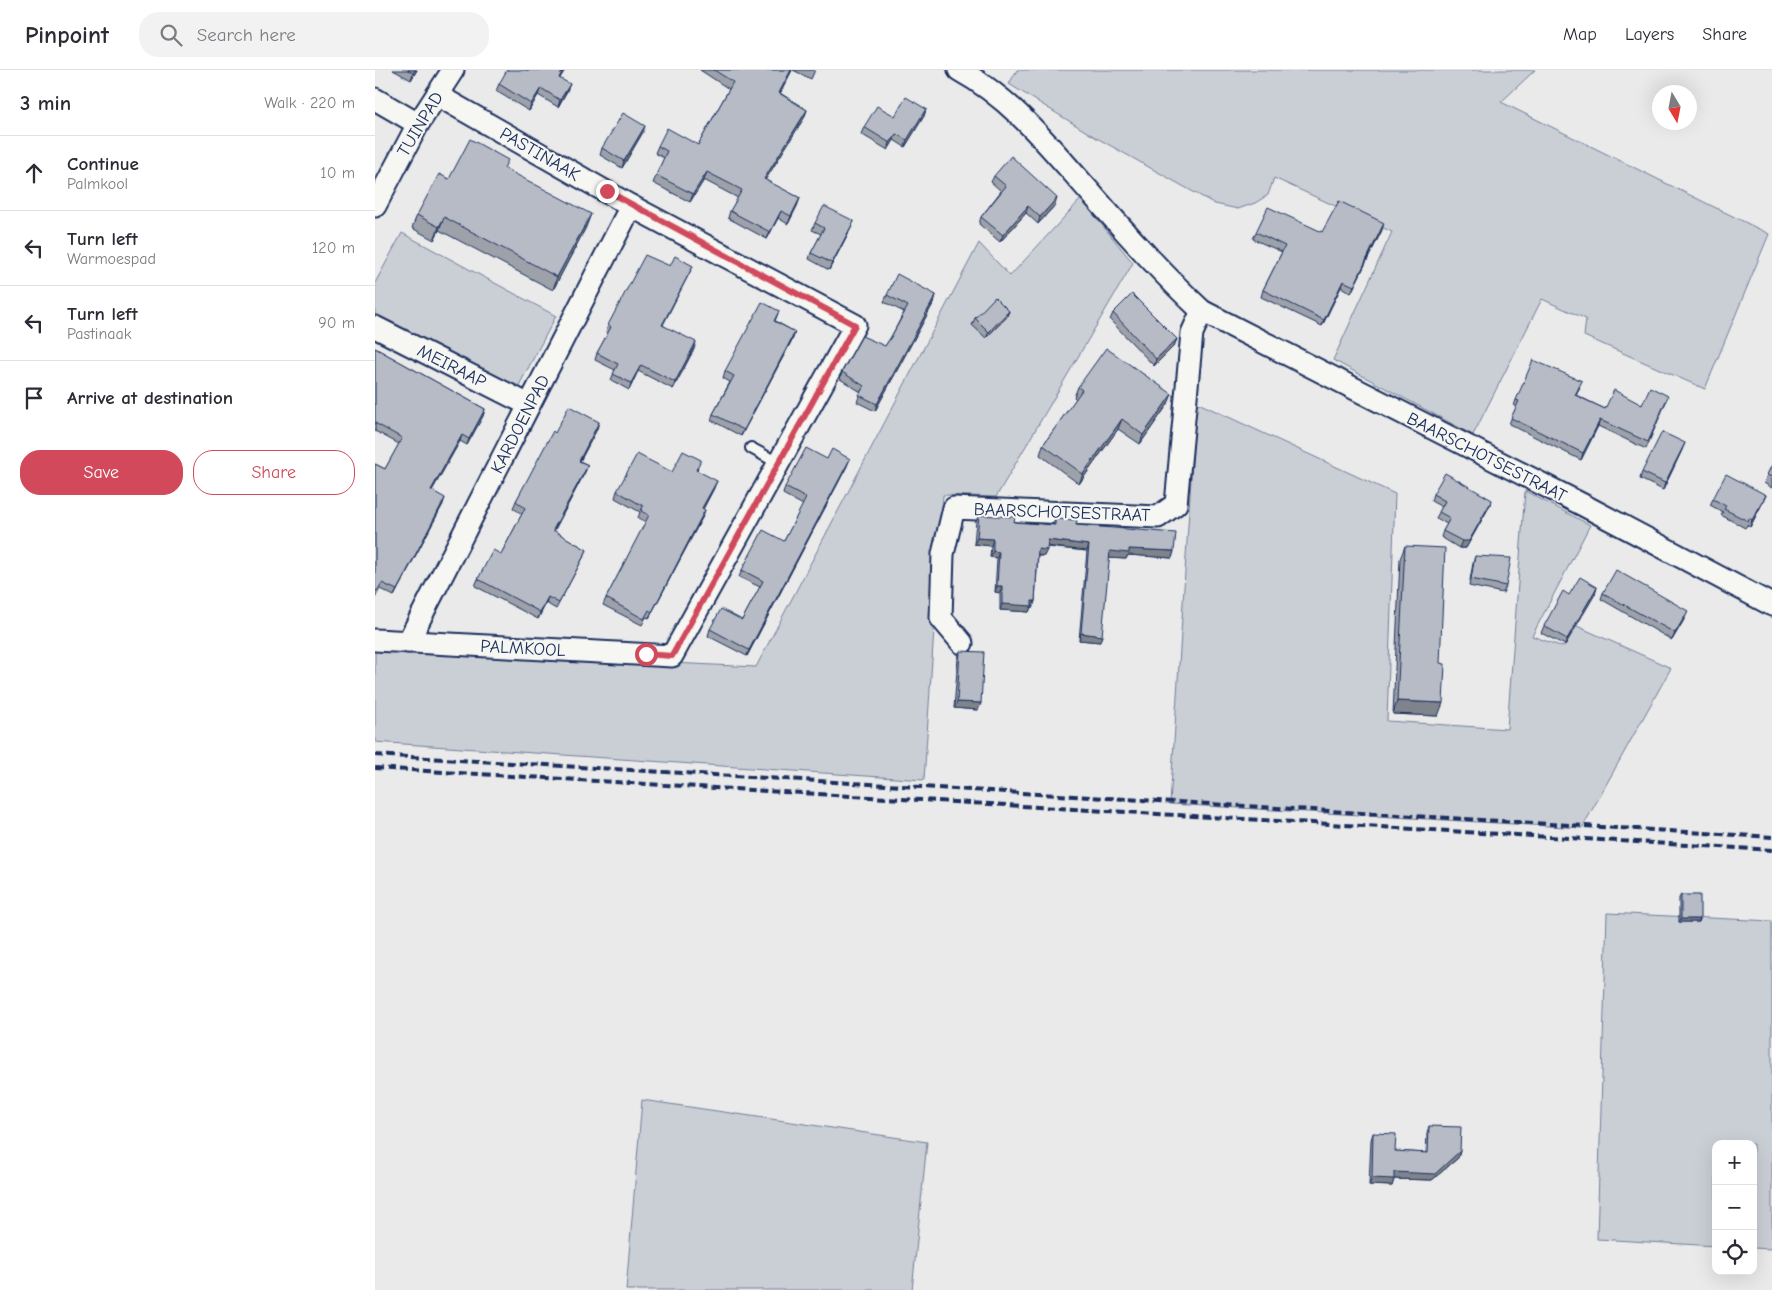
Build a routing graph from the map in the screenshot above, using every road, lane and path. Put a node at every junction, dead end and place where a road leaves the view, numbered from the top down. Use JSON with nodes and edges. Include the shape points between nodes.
{"nodes":[{"id":1,"x":453,"y":70,"type":"edge"},
{"id":2,"x":959,"y":70,"type":"edge"},
{"id":3,"x":437,"y":95,"type":"junction"},
{"id":4,"x":375,"y":99,"type":"edge"},
{"id":5,"x":418,"y":124,"type":"junction"},
{"id":6,"x":375,"y":206,"type":"edge"},
{"id":7,"x":631,"y":206,"type":"junction"},
{"id":8,"x":1202,"y":312,"type":"junction"},
{"id":9,"x":375,"y":327,"type":"edge"},
{"id":10,"x":529,"y":405,"type":"junction"},
{"id":11,"x":751,"y":448,"type":"dead end"},
{"id":12,"x":778,"y":463,"type":"junction"},
{"id":13,"x":1772,"y":605,"type":"edge"},
{"id":14,"x":375,"y":640,"type":"edge"},
{"id":15,"x":408,"y":642,"type":"junction"},
{"id":16,"x":962,"y":642,"type":"dead end"}],
"edges":[{"from":1,"to":3,"type":"street","name":"TUINPAD"},
{"from":2,"to":8,"type":"street","name":"BAARSCHOTSESTRAAT","via":[[1020,113],[1169,280]]},
{"from":3,"to":5,"type":"street","name":"TUINPAD"},
{"from":3,"to":7,"type":"street","name":"PASTINAAK"},
{"from":4,"to":5,"type":"street"},
{"from":5,"to":6,"type":"street","name":"TUINPAD"},
{"from":7,"to":10,"type":"street","name":"KARDOENPAD"},
{"from":7,"to":12,"type":"street","name":"PASTINAAK","via":[[855,325]]},
{"from":8,"to":13,"type":"street","name":"BAARSCHOTSESTRAAT","via":[[1585,506]]},
{"from":8,"to":16,"type":"street","name":"BAARSCHOTSESTRAAT","via":[[1192,333],[1175,504],[1158,518],[954,508],[943,554],[941,618]]},
{"from":9,"to":10,"type":"street","name":"MEIRAAP"},
{"from":10,"to":15,"type":"street","name":"KARDOENPAD"},
{"from":11,"to":12,"type":"lane"},
{"from":12,"to":15,"type":"street","name":"PALMKOOL","via":[[672,656]]},
{"from":14,"to":15,"type":"street","name":"PALMKOOL"}]}
